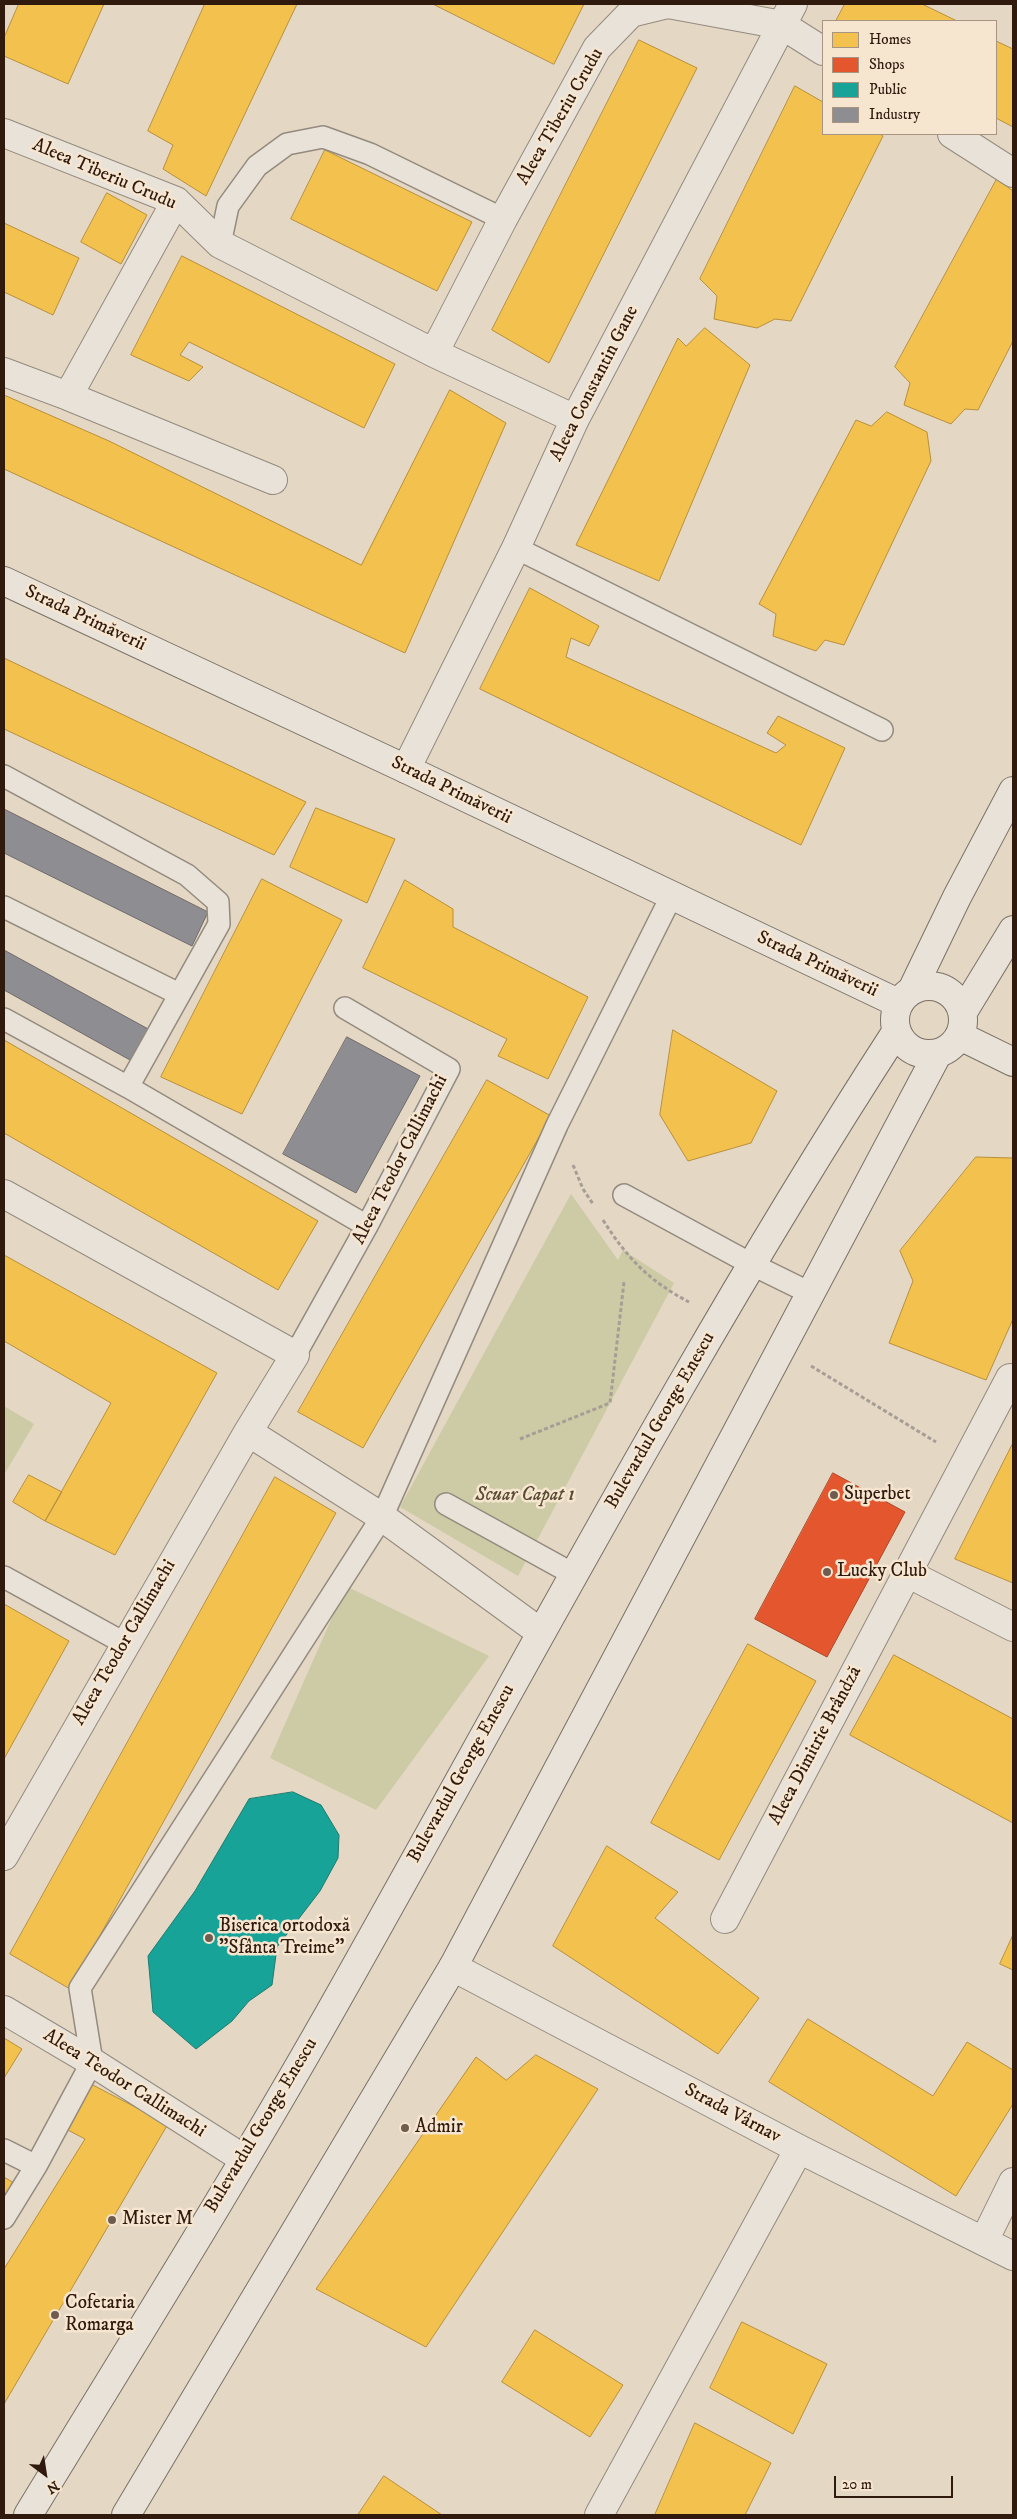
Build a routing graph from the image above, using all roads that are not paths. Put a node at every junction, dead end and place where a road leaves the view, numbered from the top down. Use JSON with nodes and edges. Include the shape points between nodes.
{"nodes":[{"id":1,"x":788,"y":14,"type":"edge"},
{"id":2,"x":822,"y":50,"type":"edge"},
{"id":3,"x":4,"y":133,"type":"edge"},
{"id":4,"x":954,"y":135,"type":"edge"},
{"id":5,"x":1013,"y":173,"type":"edge"},
{"id":6,"x":176,"y":201,"type":"junction"},
{"id":7,"x":503,"y":219,"type":"junction"},
{"id":8,"x":220,"y":244,"type":"junction"},
{"id":9,"x":434,"y":353,"type":"junction"},
{"id":10,"x":4,"y":372,"type":"edge"},
{"id":11,"x":68,"y":396,"type":"junction"},
{"id":12,"x":574,"y":419,"type":"junction"},
{"id":13,"x":273,"y":480,"type":"dead end"},
{"id":14,"x":516,"y":548,"type":"junction"},
{"id":15,"x":4,"y":581,"type":"edge"},
{"id":16,"x":882,"y":730,"type":"dead end"},
{"id":17,"x":406,"y":769,"type":"junction"},
{"id":18,"x":4,"y":776,"type":"edge"},
{"id":19,"x":1013,"y":791,"type":"edge"},
{"id":20,"x":671,"y":896,"type":"junction"},
{"id":21,"x":4,"y":907,"type":"edge"},
{"id":22,"x":1013,"y":930,"type":"edge"},
{"id":23,"x":180,"y":994,"type":"junction"},
{"id":24,"x":906,"y":996,"type":"junction"},
{"id":25,"x":345,"y":1008,"type":"dead end"},
{"id":26,"x":4,"y":1019,"type":"edge"},
{"id":27,"x":961,"y":1024,"type":"junction"},
{"id":28,"x":896,"y":1032,"type":"junction"},
{"id":29,"x":938,"y":1053,"type":"junction"},
{"id":30,"x":1013,"y":1062,"type":"edge"},
{"id":31,"x":128,"y":1087,"type":"junction"},
{"id":32,"x":4,"y":1194,"type":"edge"},
{"id":33,"x":624,"y":1195,"type":"dead end"},
{"id":34,"x":367,"y":1226,"type":"junction"},
{"id":35,"x":753,"y":1265,"type":"junction"},
{"id":36,"x":810,"y":1293,"type":"junction"},
{"id":37,"x":295,"y":1355,"type":"junction"},
{"id":38,"x":1010,"y":1378,"type":"dead end"},
{"id":39,"x":248,"y":1432,"type":"junction"},
{"id":40,"x":446,"y":1504,"type":"dead end"},
{"id":41,"x":382,"y":1517,"type":"junction"},
{"id":42,"x":907,"y":1573,"type":"junction"},
{"id":43,"x":573,"y":1574,"type":"junction"},
{"id":44,"x":4,"y":1576,"type":"edge"},
{"id":45,"x":1013,"y":1627,"type":"edge"},
{"id":46,"x":540,"y":1632,"type":"junction"},
{"id":47,"x":124,"y":1643,"type":"junction"},
{"id":48,"x":4,"y":1856,"type":"edge"},
{"id":49,"x":725,"y":1919,"type":"dead end"},
{"id":50,"x":453,"y":1967,"type":"junction"},
{"id":51,"x":4,"y":2010,"type":"edge"},
{"id":52,"x":92,"y":2062,"type":"junction"},
{"id":53,"x":799,"y":2149,"type":"junction"},
{"id":54,"x":4,"y":2150,"type":"edge"},
{"id":55,"x":244,"y":2159,"type":"junction"},
{"id":56,"x":36,"y":2166,"type":"junction"},
{"id":57,"x":1013,"y":2182,"type":"edge"},
{"id":58,"x":4,"y":2218,"type":"edge"},
{"id":59,"x":984,"y":2241,"type":"junction"},
{"id":60,"x":1013,"y":2256,"type":"edge"},
{"id":61,"x":28,"y":2515,"type":"edge"},
{"id":62,"x":126,"y":2515,"type":"edge"},
{"id":63,"x":599,"y":2515,"type":"edge"}],
"edges":[{"from":1,"to":2,"type":"street","name":"Aleea Tiberiu Crudu"},
{"from":1,"to":7,"type":"street","name":"Aleea Tiberiu Crudu","via":[[668,4],[631,13],[597,48]]},
{"from":1,"to":12,"type":"street","name":"Aleea Constantin Gane"},
{"from":3,"to":6,"type":"street","name":"Aleea Tiberiu Crudu"},
{"from":4,"to":5,"type":"street"},
{"from":6,"to":8,"type":"street","name":"Aleea Tiberiu Crudu"},
{"from":6,"to":11,"type":"street"},
{"from":7,"to":8,"type":"lane","via":[[370,154],[323,137],[287,144],[257,166],[228,206]]},
{"from":7,"to":9,"type":"street","name":"Aleea Tiberiu Crudu"},
{"from":8,"to":9,"type":"street","name":"Aleea Tiberiu Crudu"},
{"from":9,"to":12,"type":"street","name":"Aleea Tiberiu Crudu"},
{"from":10,"to":11,"type":"street"},
{"from":11,"to":13,"type":"street"},
{"from":12,"to":14,"type":"street","name":"Aleea Constantin Gane"},
{"from":14,"to":16,"type":"lane"},
{"from":14,"to":17,"type":"street","name":"Aleea Constantin Gane"},
{"from":15,"to":17,"type":"street","name":"Strada Primăverii"},
{"from":17,"to":20,"type":"street","name":"Strada Primăverii"},
{"from":18,"to":23,"type":"lane","via":[[187,875],[218,902],[219,924]]},
{"from":19,"to":24,"type":"street"},
{"from":20,"to":24,"type":"street","name":"Strada Primăverii"},
{"from":20,"to":41,"type":"lane","via":[[558,1125]]},
{"from":21,"to":23,"type":"lane"},
{"from":22,"to":27,"type":"street"},
{"from":23,"to":31,"type":"lane"},
{"from":24,"to":27,"type":"street","via":[[924,985],[944,988],[952,993]]},
{"from":24,"to":28,"type":"street","via":[[894,1024]]},
{"from":25,"to":34,"type":"lane","name":"Aleea Teodor Callimachi","via":[[449,1069]]},
{"from":26,"to":31,"type":"lane"},
{"from":27,"to":29,"type":"street","via":[[947,1050]]},
{"from":27,"to":30,"type":"street"},
{"from":28,"to":29,"type":"street","via":[[902,1042],[918,1053]]},
{"from":28,"to":35,"type":"street","name":"Bulevardul George Enescu","via":[[816,1156]]},
{"from":29,"to":36,"type":"street"},
{"from":31,"to":34,"type":"lane"},
{"from":32,"to":37,"type":"street"},
{"from":33,"to":35,"type":"lane"},
{"from":34,"to":37,"type":"lane","name":"Aleea Teodor Callimachi"},
{"from":35,"to":36,"type":"lane"},
{"from":35,"to":43,"type":"street","name":"Bulevardul George Enescu","via":[[719,1318]]},
{"from":36,"to":50,"type":"street"},
{"from":37,"to":39,"type":"street","name":"Aleea Teodor Callimachi"},
{"from":38,"to":42,"type":"street","name":"Aleea Dimitrie Brândză"},
{"from":39,"to":41,"type":"street"},
{"from":39,"to":47,"type":"street","name":"Aleea Teodor Callimachi"},
{"from":40,"to":43,"type":"lane"},
{"from":41,"to":46,"type":"street"},
{"from":41,"to":52,"type":"lane","via":[[80,1988]]},
{"from":42,"to":45,"type":"street"},
{"from":42,"to":49,"type":"street","name":"Aleea Dimitrie Brândză"},
{"from":43,"to":46,"type":"street","name":"Bulevardul George Enescu"},
{"from":44,"to":47,"type":"lane"},
{"from":46,"to":55,"type":"street","name":"Bulevardul George Enescu","via":[[342,1991]]},
{"from":47,"to":48,"type":"street","name":"Aleea Teodor Callimachi"},
{"from":50,"to":53,"type":"street","name":"Strada Vârnav"},
{"from":50,"to":62,"type":"street"},
{"from":51,"to":52,"type":"street","name":"Aleea Teodor Callimachi"},
{"from":52,"to":55,"type":"street","name":"Aleea Teodor Callimachi"},
{"from":52,"to":56,"type":"lane"},
{"from":53,"to":59,"type":"street","name":"Strada Vârnav"},
{"from":53,"to":63,"type":"street"},
{"from":54,"to":56,"type":"lane"},
{"from":55,"to":61,"type":"street","name":"Bulevardul George Enescu"},
{"from":56,"to":58,"type":"lane"},
{"from":57,"to":59,"type":"street"},
{"from":59,"to":60,"type":"street","name":"Strada Vârnav"}]}
